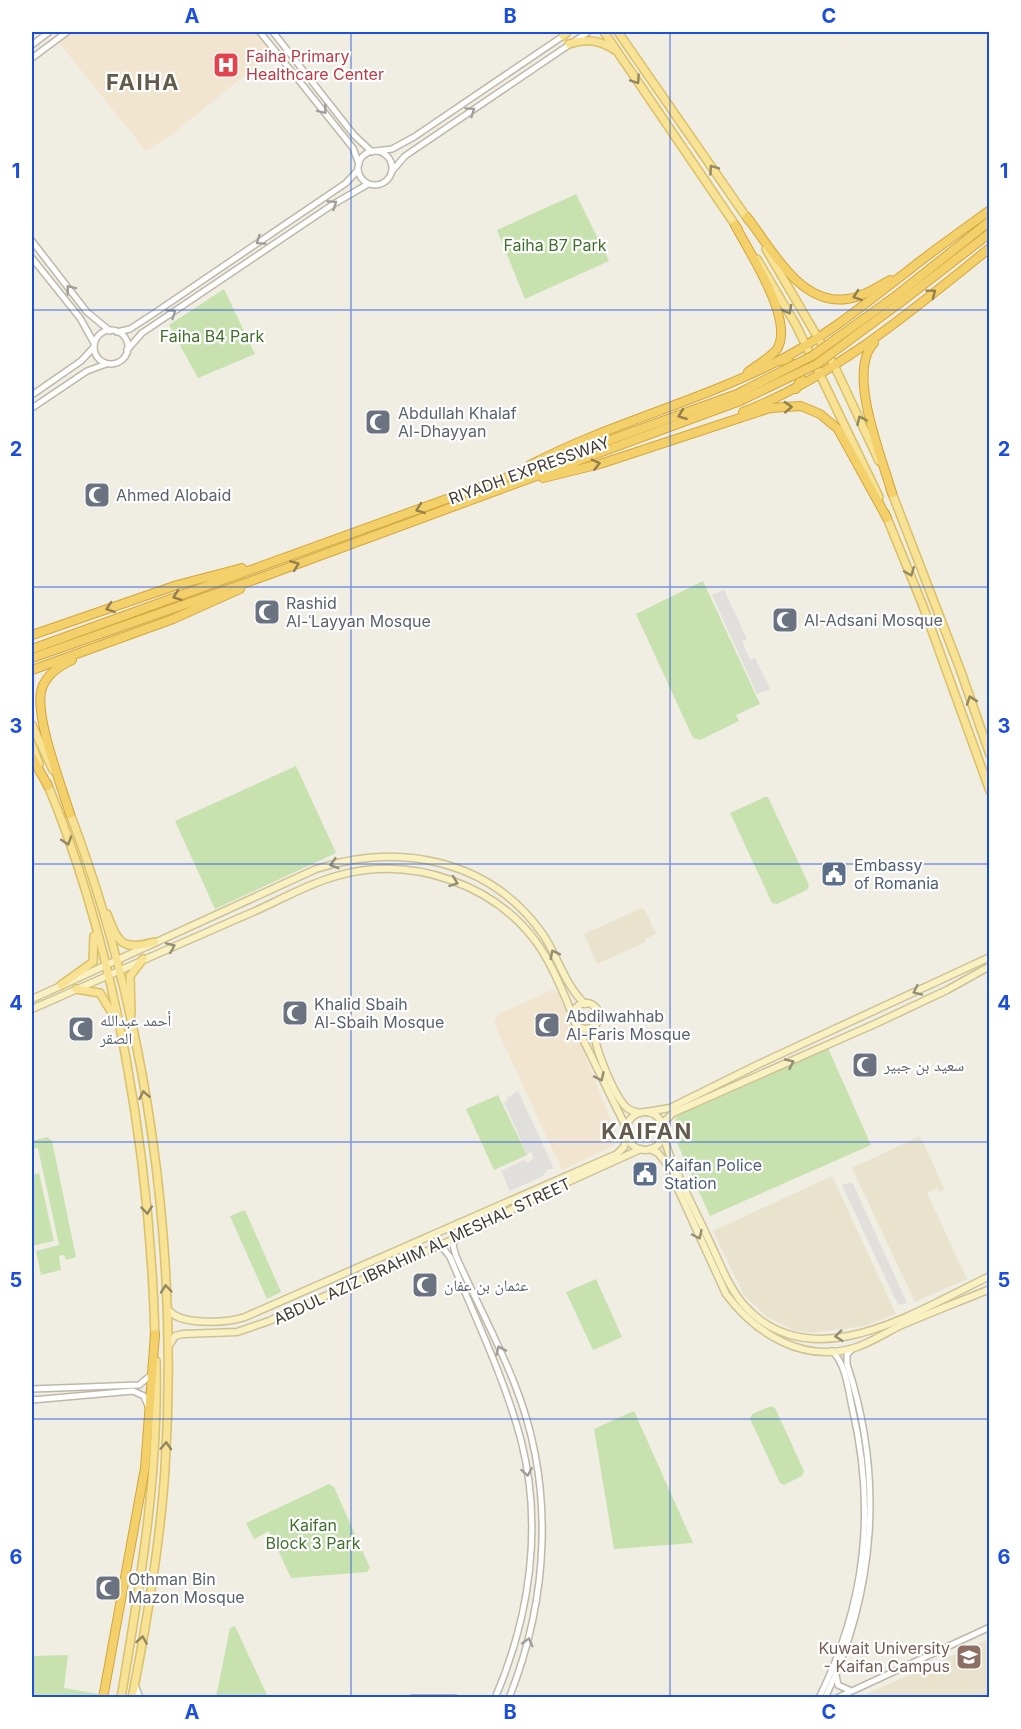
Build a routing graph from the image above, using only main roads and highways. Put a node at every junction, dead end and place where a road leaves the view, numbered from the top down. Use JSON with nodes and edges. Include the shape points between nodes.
{"nodes":[{"id":1,"x":603,"y":32,"type":"edge"},
{"id":2,"x":618,"y":32,"type":"edge"},
{"id":3,"x":569,"y":44,"type":"road end"},
{"id":4,"x":621,"y":57,"type":"junction"},
{"id":5,"x":990,"y":210,"type":"edge"},
{"id":6,"x":747,"y":217,"type":"junction"},
{"id":7,"x":990,"y":221,"type":"edge"},
{"id":8,"x":735,"y":225,"type":"junction"},
{"id":9,"x":990,"y":233,"type":"edge"},
{"id":10,"x":990,"y":249,"type":"edge"},
{"id":11,"x":909,"y":269,"type":"junction"},
{"id":12,"x":899,"y":299,"type":"junction"},
{"id":13,"x":902,"y":316,"type":"junction"},
{"id":14,"x":843,"y":321,"type":"junction"},
{"id":15,"x":818,"y":338,"type":"junction"},
{"id":16,"x":806,"y":346,"type":"junction"},
{"id":17,"x":862,"y":348,"type":"junction"},
{"id":18,"x":779,"y":361,"type":"junction"},
{"id":19,"x":835,"y":367,"type":"junction"},
{"id":20,"x":821,"y":376,"type":"junction"},
{"id":21,"x":736,"y":381,"type":"junction"},
{"id":22,"x":795,"y":390,"type":"junction"},
{"id":23,"x":739,"y":398,"type":"junction"},
{"id":24,"x":712,"y":426,"type":"junction"},
{"id":25,"x":506,"y":477,"type":"junction"},
{"id":26,"x":499,"y":489,"type":"junction"},
{"id":27,"x":892,"y":493,"type":"junction"},
{"id":28,"x":888,"y":518,"type":"junction"},
{"id":29,"x":267,"y":563,"type":"junction"},
{"id":30,"x":265,"y":576,"type":"junction"},
{"id":31,"x":70,"y":621,"type":"junction"},
{"id":32,"x":32,"y":630,"type":"edge"},
{"id":33,"x":32,"y":635,"type":"edge"},
{"id":34,"x":79,"y":636,"type":"junction"},
{"id":35,"x":97,"y":647,"type":"junction"},
{"id":36,"x":32,"y":649,"type":"edge"},
{"id":37,"x":32,"y":658,"type":"edge"},
{"id":38,"x":32,"y":668,"type":"edge"},
{"id":39,"x":32,"y":724,"type":"edge"},
{"id":40,"x":32,"y":746,"type":"edge"},
{"id":41,"x":990,"y":756,"type":"edge"},
{"id":42,"x":32,"y":757,"type":"edge"},
{"id":43,"x":48,"y":786,"type":"junction"},
{"id":44,"x":990,"y":791,"type":"edge"},
{"id":45,"x":70,"y":814,"type":"junction"},
{"id":46,"x":386,"y":855,"type":"junction"},
{"id":47,"x":372,"y":856,"type":"junction"},
{"id":48,"x":433,"y":861,"type":"junction"},
{"id":49,"x":372,"y":868,"type":"junction"},
{"id":50,"x":387,"y":868,"type":"junction"},
{"id":51,"x":431,"y":873,"type":"junction"},
{"id":52,"x":95,"y":886,"type":"junction"},
{"id":53,"x":508,"y":898,"type":"junction"},
{"id":54,"x":234,"y":907,"type":"junction"},
{"id":55,"x":503,"y":909,"type":"junction"},
{"id":56,"x":220,"y":913,"type":"junction"},
{"id":57,"x":92,"y":918,"type":"junction"},
{"id":58,"x":239,"y":919,"type":"junction"},
{"id":59,"x":225,"y":924,"type":"junction"},
{"id":60,"x":154,"y":942,"type":"junction"},
{"id":61,"x":990,"y":957,"type":"edge"},
{"id":62,"x":143,"y":959,"type":"junction"},
{"id":63,"x":115,"y":960,"type":"junction"},
{"id":64,"x":105,"y":964,"type":"junction"},
{"id":65,"x":990,"y":966,"type":"edge"},
{"id":66,"x":117,"y":970,"type":"junction"},
{"id":67,"x":108,"y":974,"type":"junction"},
{"id":68,"x":942,"y":979,"type":"junction"},
{"id":69,"x":62,"y":985,"type":"junction"},
{"id":70,"x":76,"y":988,"type":"junction"},
{"id":71,"x":947,"y":990,"type":"junction"},
{"id":72,"x":32,"y":999,"type":"edge"},
{"id":73,"x":585,"y":1004,"type":"junction"},
{"id":74,"x":32,"y":1009,"type":"edge"},
{"id":75,"x":573,"y":1016,"type":"junction"},
{"id":76,"x":857,"y":1018,"type":"junction"},
{"id":77,"x":844,"y":1024,"type":"junction"},
{"id":78,"x":576,"y":1025,"type":"junction"},
{"id":79,"x":594,"y":1026,"type":"junction"},
{"id":80,"x":863,"y":1030,"type":"junction"},
{"id":81,"x":850,"y":1036,"type":"junction"},
{"id":82,"x":133,"y":1040,"type":"junction"},
{"id":83,"x":123,"y":1049,"type":"junction"},
{"id":84,"x":759,"y":1064,"type":"junction"},
{"id":85,"x":764,"y":1075,"type":"junction"},
{"id":86,"x":643,"y":1113,"type":"junction"},
{"id":87,"x":662,"y":1124,"type":"junction"},
{"id":88,"x":626,"y":1127,"type":"junction"},
{"id":89,"x":663,"y":1135,"type":"junction"},
{"id":90,"x":627,"y":1137,"type":"junction"},
{"id":91,"x":640,"y":1149,"type":"junction"},
{"id":92,"x":650,"y":1149,"type":"junction"},
{"id":93,"x":144,"y":1179,"type":"junction"},
{"id":94,"x":528,"y":1191,"type":"junction"},
{"id":95,"x":533,"y":1201,"type":"junction"},
{"id":96,"x":489,"y":1208,"type":"junction"},
{"id":97,"x":475,"y":1214,"type":"junction"},
{"id":98,"x":495,"y":1220,"type":"junction"},
{"id":99,"x":482,"y":1226,"type":"junction"},
{"id":100,"x":161,"y":1234,"type":"junction"},
{"id":101,"x":408,"y":1245,"type":"junction"},
{"id":102,"x":392,"y":1252,"type":"junction"},
{"id":103,"x":414,"y":1257,"type":"junction"},
{"id":104,"x":398,"y":1263,"type":"junction"},
{"id":105,"x":990,"y":1276,"type":"edge"},
{"id":106,"x":972,"y":1284,"type":"junction"},
{"id":107,"x":990,"y":1289,"type":"edge"},
{"id":108,"x":977,"y":1294,"type":"junction"},
{"id":109,"x":168,"y":1309,"type":"junction"},
{"id":110,"x":264,"y":1310,"type":"junction"},
{"id":111,"x":252,"y":1314,"type":"junction"},
{"id":112,"x":200,"y":1320,"type":"junction"},
{"id":113,"x":269,"y":1321,"type":"junction"},
{"id":114,"x":257,"y":1326,"type":"junction"},
{"id":115,"x":199,"y":1333,"type":"junction"},
{"id":116,"x":155,"y":1334,"type":"junction"},
{"id":117,"x":860,"y":1334,"type":"junction"},
{"id":118,"x":816,"y":1338,"type":"junction"},
{"id":119,"x":865,"y":1344,"type":"junction"},
{"id":120,"x":168,"y":1347,"type":"junction"},
{"id":121,"x":816,"y":1352,"type":"junction"},
{"id":122,"x":152,"y":1492,"type":"junction"},
{"id":123,"x":156,"y":1556,"type":"junction"},
{"id":124,"x":103,"y":1698,"type":"edge"},
{"id":125,"x":120,"y":1698,"type":"edge"},
{"id":126,"x":132,"y":1698,"type":"edge"}],
"edges":[{"from":1,"to":4,"type":"main road"},
{"from":6,"to":2,"type":"main road","one_way":true},
{"from":3,"to":4,"type":"main road","via":[[597,41]]},
{"from":4,"to":8,"type":"main road","one_way":true},
{"from":5,"to":11,"type":"highway"},
{"from":11,"to":6,"type":"highway","one_way":true,"via":[[860,296],[836,300],[823,297],[795,278]]},
{"from":6,"to":15,"type":"main road"},
{"from":7,"to":12,"type":"highway","name":"RIYADH EXPRESSWAY"},
{"from":8,"to":16,"type":"main road","one_way":true,"via":[[774,283]]},
{"from":8,"to":21,"type":"highway","via":[[775,303],[782,326],[776,350]]},
{"from":9,"to":12,"type":"highway","name":"RIYADH EXPRESSWAY"},
{"from":13,"to":10,"type":"highway","one_way":true},
{"from":11,"to":14,"type":"highway"},
{"from":12,"to":23,"type":"highway","name":"RIYADH EXPRESSWAY","bridge":true},
{"from":13,"to":17,"type":"highway"},
{"from":13,"to":27,"type":"highway","via":[[871,346],[862,376]]},
{"from":14,"to":15,"type":"highway"},
{"from":14,"to":17,"type":"highway","via":[[838,335],[843,344],[852,349]]},
{"from":15,"to":16,"type":"highway"},
{"from":15,"to":19,"type":"main road"},
{"from":16,"to":18,"type":"highway"},
{"from":16,"to":20,"type":"main road"},
{"from":17,"to":19,"type":"highway"},
{"from":18,"to":21,"type":"highway"},
{"from":18,"to":22,"type":"highway","via":[[792,362],[797,367],[801,379]]},
{"from":19,"to":20,"type":"highway"},
{"from":27,"to":19,"type":"main road","one_way":true},
{"from":20,"to":22,"type":"highway"},
{"from":20,"to":28,"type":"main road"},
{"from":21,"to":25,"type":"highway","via":[[586,440]]},
{"from":22,"to":24,"type":"highway"},
{"from":23,"to":25,"type":"highway","name":"RIYADH EXPRESSWAY","one_way":true},
{"from":23,"to":26,"type":"highway","name":"RIYADH EXPRESSWAY"},
{"from":26,"to":24,"type":"highway","one_way":true,"via":[[600,464]]},
{"from":24,"to":28,"type":"highway","one_way":true,"via":[[770,408],[810,408],[838,429]]},
{"from":25,"to":29,"type":"highway","name":"RIYADH EXPRESSWAY","one_way":true},
{"from":30,"to":26,"type":"highway","name":"RIYADH EXPRESSWAY","one_way":true},
{"from":41,"to":27,"type":"main road","one_way":true},
{"from":28,"to":44,"type":"main road","one_way":true},
{"from":29,"to":31,"type":"highway","one_way":true,"via":[[177,585]]},
{"from":29,"to":34,"type":"highway","name":"RIYADH EXPRESSWAY","one_way":true},
{"from":30,"to":34,"type":"highway","name":"RIYADH EXPRESSWAY"},
{"from":30,"to":35,"type":"highway","via":[[210,604]]},
{"from":31,"to":32,"type":"highway"},
{"from":31,"to":33,"type":"highway"},
{"from":34,"to":36,"type":"highway","name":"RIYADH EXPRESSWAY"},
{"from":34,"to":37,"type":"highway","name":"RIYADH EXPRESSWAY"},
{"from":35,"to":38,"type":"highway"},
{"from":35,"to":45,"type":"highway","via":[[52,672],[40,697],[44,727]]},
{"from":39,"to":45,"type":"main road"},
{"from":40,"to":43,"type":"main road"},
{"from":42,"to":43,"type":"highway"},
{"from":43,"to":57,"type":"main road","one_way":true},
{"from":45,"to":52,"type":"main road"},
{"from":46,"to":47,"type":"main road"},
{"from":46,"to":48,"type":"main road"},
{"from":46,"to":50,"type":"main road","via":[[381,863]]},
{"from":47,"to":49,"type":"main road","via":[[376,861]]},
{"from":47,"to":54,"type":"main road","one_way":true,"via":[[316,869]]},
{"from":48,"to":51,"type":"main road","via":[[437,868]]},
{"from":48,"to":53,"type":"main road","via":[[485,882]]},
{"from":49,"to":50,"type":"main road"},
{"from":49,"to":58,"type":"main road","via":[[328,879]]},
{"from":50,"to":51,"type":"main road"},
{"from":51,"to":55,"type":"main road","one_way":true,"via":[[479,892]]},
{"from":52,"to":60,"type":"main road","via":[[121,942],[133,947]]},
{"from":52,"to":63,"type":"main road"},
{"from":53,"to":55,"type":"main road","via":[[502,902]]},
{"from":73,"to":53,"type":"main road","one_way":true,"via":[[572,990],[544,936]]},
{"from":54,"to":56,"type":"main road"},
{"from":54,"to":58,"type":"main road","via":[[234,915]]},
{"from":55,"to":75,"type":"main road","via":[[543,952]]},
{"from":56,"to":59,"type":"main road","via":[[226,916]]},
{"from":56,"to":60,"type":"main road"},
{"from":57,"to":64,"type":"main road"},
{"from":57,"to":69,"type":"main road","via":[[93,962]]},
{"from":58,"to":59,"type":"main road"},
{"from":62,"to":59,"type":"main road","one_way":true},
{"from":60,"to":63,"type":"main road"},
{"from":61,"to":68,"type":"main road"},
{"from":62,"to":66,"type":"main road"},
{"from":62,"to":82,"type":"main road","via":[[129,982]]},
{"from":63,"to":64,"type":"main road"},
{"from":63,"to":66,"type":"main road"},
{"from":64,"to":67,"type":"main road"},
{"from":64,"to":69,"type":"main road"},
{"from":65,"to":71,"type":"main road"},
{"from":66,"to":67,"type":"main road"},
{"from":66,"to":82,"type":"main road"},
{"from":67,"to":70,"type":"main road"},
{"from":67,"to":83,"type":"main road"},
{"from":68,"to":71,"type":"main road","via":[[948,983]]},
{"from":68,"to":76,"type":"main road","one_way":true},
{"from":69,"to":72,"type":"main road"},
{"from":70,"to":74,"type":"main road"},
{"from":70,"to":83,"type":"main road","via":[[98,992],[105,998]]},
{"from":71,"to":80,"type":"main road"},
{"from":73,"to":75,"type":"main road","via":[[576,1008]]},
{"from":73,"to":79,"type":"main road","via":[[597,1011]]},
{"from":75,"to":78,"type":"main road"},
{"from":76,"to":77,"type":"main road"},
{"from":76,"to":80,"type":"main road","via":[[855,1026]]},
{"from":77,"to":81,"type":"main road","via":[[850,1029]]},
{"from":77,"to":84,"type":"main road"},
{"from":78,"to":79,"type":"main road","via":[[585,1029]]},
{"from":78,"to":88,"type":"main road","one_way":true},
{"from":79,"to":86,"type":"main road","via":[[596,1047],[622,1103],[630,1111]]},
{"from":80,"to":81,"type":"main road"},
{"from":85,"to":81,"type":"main road","one_way":true},
{"from":100,"to":82,"type":"main road","one_way":true,"via":[[155,1160]]},
{"from":83,"to":93,"type":"main road"},
{"from":84,"to":85,"type":"main road","via":[[758,1071]]},
{"from":84,"to":86,"type":"main road","via":[[670,1108]]},
{"from":85,"to":87,"type":"main road","via":[[673,1113]]},
{"from":86,"to":87,"type":"main road","via":[[655,1116]]},
{"from":86,"to":88,"type":"main road","via":[[631,1118]]},
{"from":87,"to":89,"type":"main road"},
{"from":88,"to":90,"type":"main road"},
{"from":89,"to":92,"type":"main road"},
{"from":89,"to":118,"type":"main road","via":[[726,1276],[742,1302],[773,1329],[799,1338]]},
{"from":90,"to":91,"type":"main road"},
{"from":90,"to":94,"type":"main road","name":"ABDUL AZIZ IBRAHIM AL MESHAL STREET","via":[[616,1154]]},
{"from":91,"to":92,"type":"main road"},
{"from":91,"to":95,"type":"main road","name":"ABDUL AZIZ IBRAHIM AL MESHAL STREET"},
{"from":92,"to":121,"type":"main road","one_way":true,"via":[[666,1163],[719,1281],[736,1308],[771,1336]]},
{"from":93,"to":100,"type":"main road","via":[[149,1173],[154,1179]]},
{"from":93,"to":116,"type":"main road","one_way":true},
{"from":94,"to":95,"type":"main road","via":[[534,1194]]},
{"from":94,"to":96,"type":"main road","name":"ABDUL AZIZ IBRAHIM AL MESHAL STREET"},
{"from":95,"to":98,"type":"main road","name":"ABDUL AZIZ IBRAHIM AL MESHAL STREET"},
{"from":96,"to":97,"type":"main road","name":"ABDUL AZIZ IBRAHIM AL MESHAL STREET"},
{"from":96,"to":98,"type":"main road","via":[[488,1216]]},
{"from":97,"to":99,"type":"main road","via":[[482,1218]]},
{"from":97,"to":101,"type":"main road","name":"ABDUL AZIZ IBRAHIM AL MESHAL STREET"},
{"from":98,"to":99,"type":"main road","name":"ABDUL AZIZ IBRAHIM AL MESHAL STREET"},
{"from":99,"to":103,"type":"main road","name":"ABDUL AZIZ IBRAHIM AL MESHAL STREET"},
{"from":109,"to":100,"type":"main road","one_way":true},
{"from":101,"to":102,"type":"main road","name":"ABDUL AZIZ IBRAHIM AL MESHAL STREET"},
{"from":101,"to":103,"type":"main road","via":[[405,1253]]},
{"from":102,"to":104,"type":"main road","via":[[399,1255]]},
{"from":102,"to":110,"type":"main road","name":"ABDUL AZIZ IBRAHIM AL MESHAL STREET"},
{"from":103,"to":104,"type":"main road","name":"ABDUL AZIZ IBRAHIM AL MESHAL STREET"},
{"from":104,"to":113,"type":"main road","name":"ABDUL AZIZ IBRAHIM AL MESHAL STREET"},
{"from":105,"to":106,"type":"main road"},
{"from":106,"to":108,"type":"main road","via":[[971,1291]]},
{"from":106,"to":117,"type":"main road"},
{"from":107,"to":108,"type":"main road"},
{"from":108,"to":119,"type":"main road"},
{"from":109,"to":112,"type":"main road","name":"ABDUL AZIZ IBRAHIM AL MESHAL STREET","via":[[179,1320]]},
{"from":109,"to":120,"type":"main road"},
{"from":110,"to":111,"type":"main road","name":"ABDUL AZIZ IBRAHIM AL MESHAL STREET"},
{"from":110,"to":113,"type":"main road","via":[[263,1317]]},
{"from":111,"to":112,"type":"main road","name":"ABDUL AZIZ IBRAHIM AL MESHAL STREET","via":[[233,1320]]},
{"from":111,"to":114,"type":"main road"},
{"from":112,"to":115,"type":"main road","via":[[196,1328]]},
{"from":113,"to":114,"type":"main road","name":"ABDUL AZIZ IBRAHIM AL MESHAL STREET"},
{"from":114,"to":115,"type":"main road","name":"ABDUL AZIZ IBRAHIM AL MESHAL STREET","via":[[237,1332]]},
{"from":115,"to":120,"type":"main road","name":"ABDUL AZIZ IBRAHIM AL MESHAL STREET","via":[[178,1335]]},
{"from":116,"to":122,"type":"main road","via":[[157,1393]]},
{"from":116,"to":124,"type":"highway","via":[[140,1501]]},
{"from":117,"to":118,"type":"main road","one_way":true},
{"from":117,"to":119,"type":"main road","via":[[867,1337]]},
{"from":118,"to":121,"type":"main road","via":[[811,1344]]},
{"from":119,"to":121,"type":"main road"},
{"from":123,"to":120,"type":"main road","one_way":true,"via":[[165,1471]]},
{"from":122,"to":123,"type":"main road","via":[[149,1557],[152,1560]]},
{"from":122,"to":125,"type":"main road"},
{"from":126,"to":123,"type":"main road","one_way":true}]}
